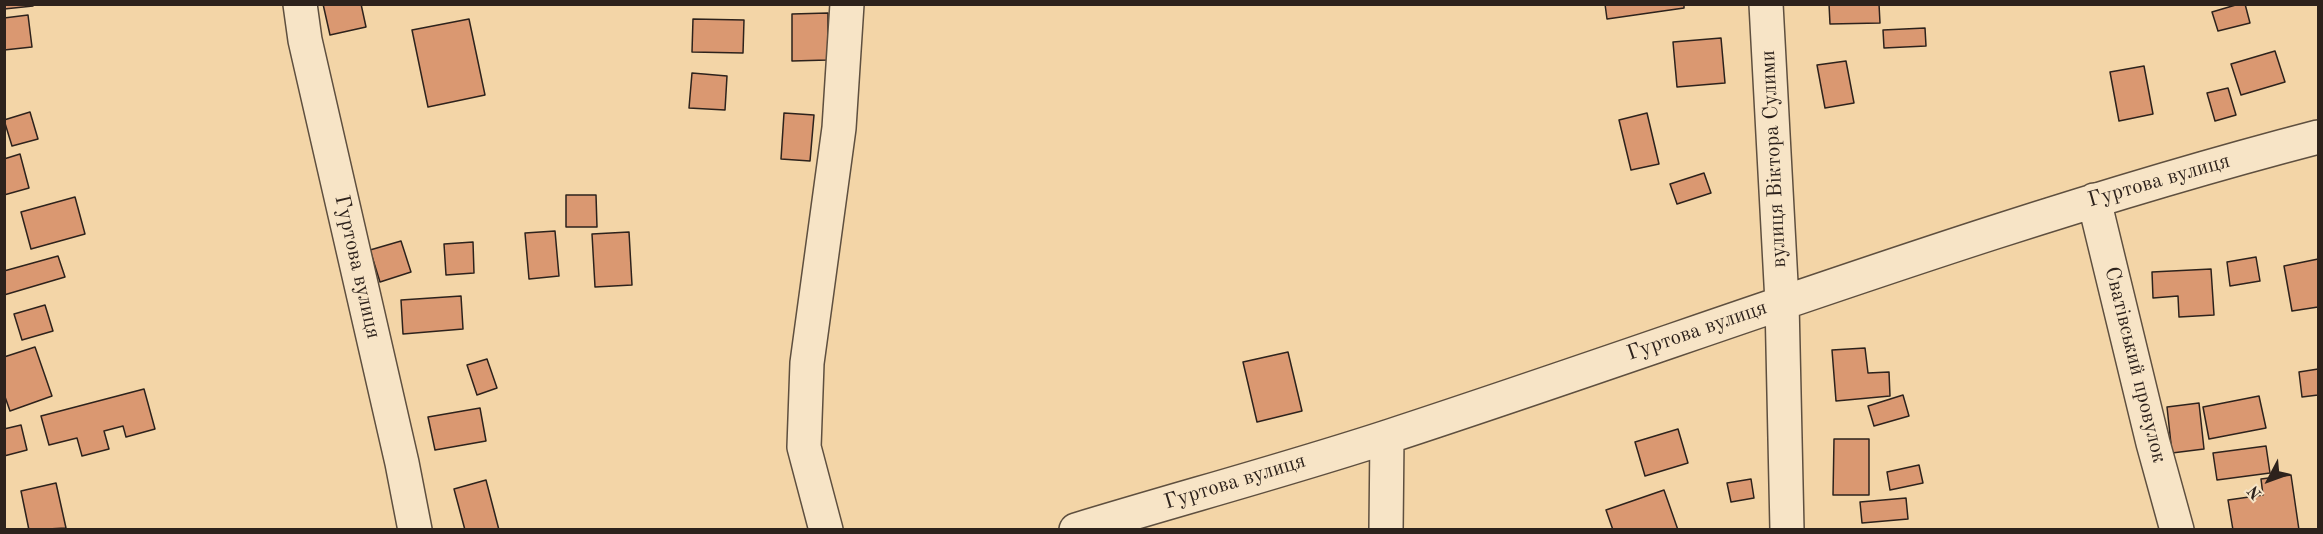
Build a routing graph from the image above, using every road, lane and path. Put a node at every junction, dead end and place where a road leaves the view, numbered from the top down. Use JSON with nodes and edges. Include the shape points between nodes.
{"nodes":[{"id":1,"x":300,"y":4,"type":"edge"},
{"id":2,"x":847,"y":4,"type":"edge"},
{"id":3,"x":1766,"y":4,"type":"edge"},
{"id":4,"x":2319,"y":137,"type":"edge"},
{"id":5,"x":2094,"y":200,"type":"junction"},
{"id":6,"x":1782,"y":302,"type":"junction"},
{"id":7,"x":1387,"y":437,"type":"junction"},
{"id":8,"x":415,"y":530,"type":"edge"},
{"id":9,"x":826,"y":530,"type":"edge"},
{"id":10,"x":1076,"y":530,"type":"edge"},
{"id":11,"x":1386,"y":530,"type":"edge"},
{"id":12,"x":1787,"y":530,"type":"edge"},
{"id":13,"x":2177,"y":530,"type":"edge"}],
"edges":[{"from":1,"to":8,"type":"street","name":"Гуртова вулиця"},
{"from":2,"to":9,"type":"street","via":[[839,128],[807,363],[804,447]]},
{"from":3,"to":6,"type":"street","name":"вулиця Віктора Сулими"},
{"from":4,"to":5,"type":"street","name":"Гуртова вулиця"},
{"from":5,"to":6,"type":"street","name":"Гуртова вулиця"},
{"from":5,"to":13,"type":"street","name":"Сватівський провулок"},
{"from":6,"to":7,"type":"street","name":"Гуртова вулиця"},
{"from":6,"to":12,"type":"street","name":"вулиця Віктора Сулими"},
{"from":7,"to":10,"type":"street","name":"Гуртова вулиця"},
{"from":7,"to":11,"type":"street"}]}
